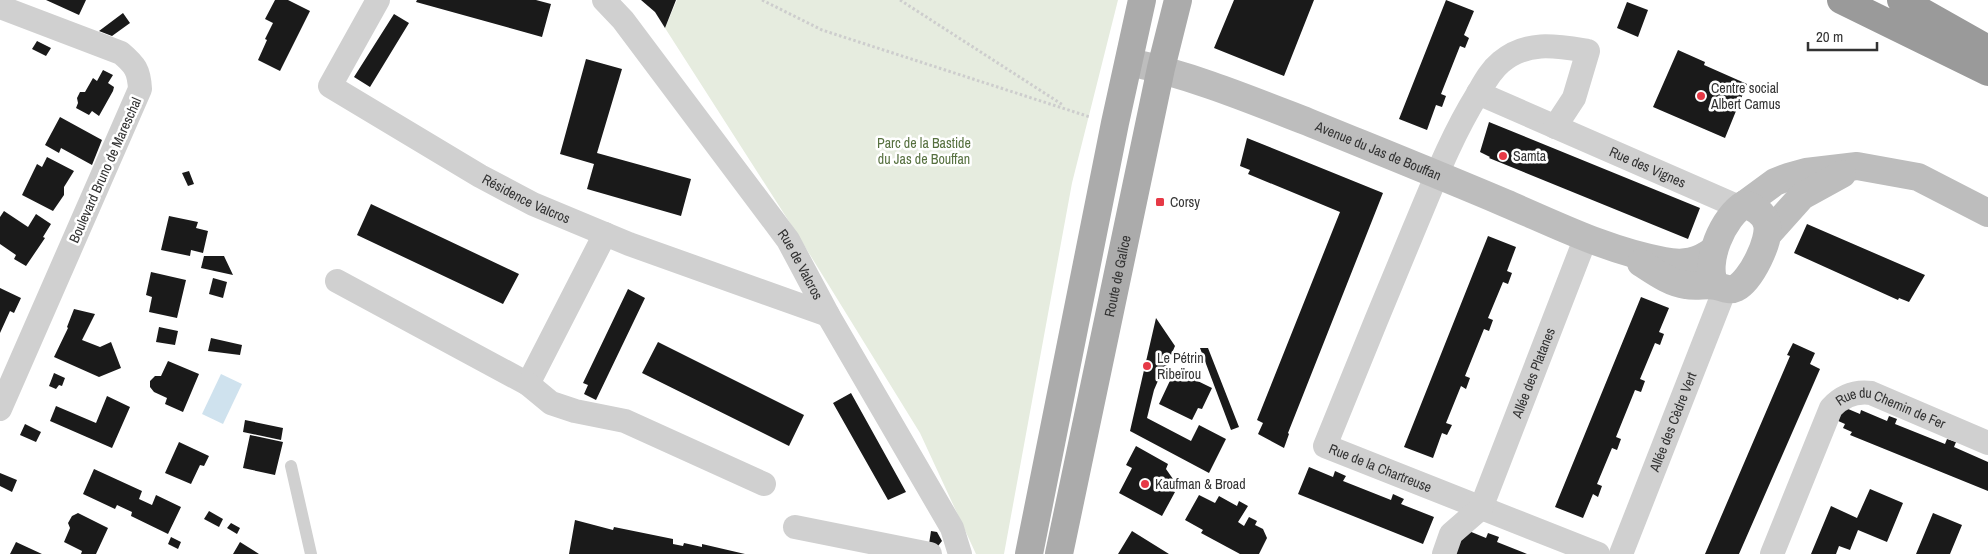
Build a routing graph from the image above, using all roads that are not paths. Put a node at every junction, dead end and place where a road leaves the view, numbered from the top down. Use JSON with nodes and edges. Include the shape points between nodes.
{"nodes":[{"id":1,"x":378,"y":0,"type":"edge"},
{"id":2,"x":604,"y":0,"type":"edge"},
{"id":3,"x":1142,"y":0,"type":"edge"},
{"id":4,"x":1178,"y":0,"type":"edge"},
{"id":5,"x":1841,"y":0,"type":"edge"},
{"id":6,"x":1901,"y":0,"type":"edge"},
{"id":7,"x":0,"y":7,"type":"edge"},
{"id":8,"x":1988,"y":49,"type":"edge"},
{"id":9,"x":1129,"y":62,"type":"junction"},
{"id":10,"x":1161,"y":68,"type":"junction"},
{"id":11,"x":1988,"y":72,"type":"edge"},
{"id":12,"x":1478,"y":93,"type":"junction"},
{"id":13,"x":1555,"y":127,"type":"junction"},
{"id":14,"x":1857,"y":166,"type":"junction"},
{"id":15,"x":1437,"y":174,"type":"junction"},
{"id":16,"x":1742,"y":205,"type":"junction"},
{"id":17,"x":1988,"y":213,"type":"edge"},
{"id":18,"x":605,"y":234,"type":"junction"},
{"id":19,"x":1768,"y":234,"type":"junction"},
{"id":20,"x":1586,"y":237,"type":"junction"},
{"id":21,"x":1714,"y":250,"type":"junction"},
{"id":22,"x":1624,"y":252,"type":"junction"},
{"id":23,"x":336,"y":281,"type":"dead end"},
{"id":24,"x":1721,"y":287,"type":"junction"},
{"id":25,"x":828,"y":315,"type":"junction"},
{"id":26,"x":528,"y":384,"type":"junction"},
{"id":27,"x":0,"y":409,"type":"edge"},
{"id":28,"x":1988,"y":443,"type":"edge"},
{"id":29,"x":291,"y":466,"type":"dead end"},
{"id":30,"x":764,"y":484,"type":"dead end"},
{"id":31,"x":1481,"y":508,"type":"junction"},
{"id":32,"x":795,"y":527,"type":"dead end"},
{"id":33,"x":311,"y":554,"type":"edge"},
{"id":34,"x":930,"y":554,"type":"edge"},
{"id":35,"x":960,"y":554,"type":"edge"},
{"id":36,"x":1029,"y":554,"type":"edge"},
{"id":37,"x":1059,"y":554,"type":"edge"},
{"id":38,"x":1444,"y":554,"type":"edge"},
{"id":39,"x":1598,"y":554,"type":"edge"},
{"id":40,"x":1621,"y":554,"type":"edge"},
{"id":41,"x":1772,"y":554,"type":"edge"}],
"edges":[{"from":1,"to":18,"type":"street","name":"Résidence Valcros","via":[[330,86],[487,180],[533,204]]},
{"from":2,"to":25,"type":"street","name":"Rue de Valcros","via":[[624,20],[788,240]]},
{"from":3,"to":9,"type":"main road"},
{"from":4,"to":10,"type":"main road","name":"Route de Galice"},
{"from":5,"to":11,"type":"highway"},
{"from":6,"to":8,"type":"highway"},
{"from":7,"to":27,"type":"street","name":"Boulevard Bruno de Mareschal","via":[[120,53],[132,63],[139,75],[140,89]]},
{"from":9,"to":10,"type":"street","name":"Avenue du Jas de Bouffan"},
{"from":9,"to":36,"type":"main road"},
{"from":10,"to":15,"type":"street","name":"Avenue du Jas de Bouffan","via":[[1232,92]]},
{"from":10,"to":37,"type":"main road","name":"Route de Galice"},
{"from":12,"to":13,"type":"street","name":"Rue des Vignes"},
{"from":12,"to":13,"type":"street","via":[[1502,61],[1532,46],[1551,45],[1588,51],[1574,98]]},
{"from":12,"to":15,"type":"street"},
{"from":13,"to":16,"type":"street","name":"Rue des Vignes"},
{"from":14,"to":16,"type":"street","via":[[1788,177]]},
{"from":14,"to":17,"type":"street","via":[[1918,177]]},
{"from":14,"to":19,"type":"street","name":"Avenue du Jas de Bouffan","via":[[1802,196]]},
{"from":15,"to":20,"type":"street","name":"Avenue du Jas de Bouffan"},
{"from":15,"to":31,"type":"street","name":"Rue de la Chartreuse","via":[[1325,446]]},
{"from":16,"to":19,"type":"street","via":[[1763,214]]},
{"from":16,"to":21,"type":"street","via":[[1732,214]]},
{"from":18,"to":25,"type":"street","name":"Résidence Valcros"},
{"from":18,"to":26,"type":"street"},
{"from":19,"to":24,"type":"street","name":"Avenue du Jas de Bouffan","via":[[1751,274],[1736,288]]},
{"from":20,"to":22,"type":"street","name":"Avenue du Jas de Bouffan"},
{"from":20,"to":31,"type":"street","name":"Allée des Platanes"},
{"from":21,"to":22,"type":"street","name":"Avenue du Jas de Bouffan","via":[[1698,261],[1686,263],[1666,262]]},
{"from":21,"to":24,"type":"street","via":[[1712,280]]},
{"from":22,"to":24,"type":"street","name":"Avenue du Jas de Bouffan","via":[[1675,282]]},
{"from":23,"to":26,"type":"street"},
{"from":24,"to":40,"type":"street","name":"Allée des Cèdre Vert"},
{"from":25,"to":35,"type":"street","name":"Rue de Valcros","via":[[952,528]]},
{"from":26,"to":30,"type":"street","via":[[552,403],[574,411],[625,421]]},
{"from":28,"to":41,"type":"street","name":"Rue du Chemin de Fer","via":[[1871,393],[1862,392],[1838,400],[1831,408]]},
{"from":29,"to":33,"type":"lane"},
{"from":31,"to":38,"type":"street","via":[[1451,534]]},
{"from":31,"to":39,"type":"street","name":"Rue de la Chartreuse"},
{"from":32,"to":34,"type":"street"}]}
